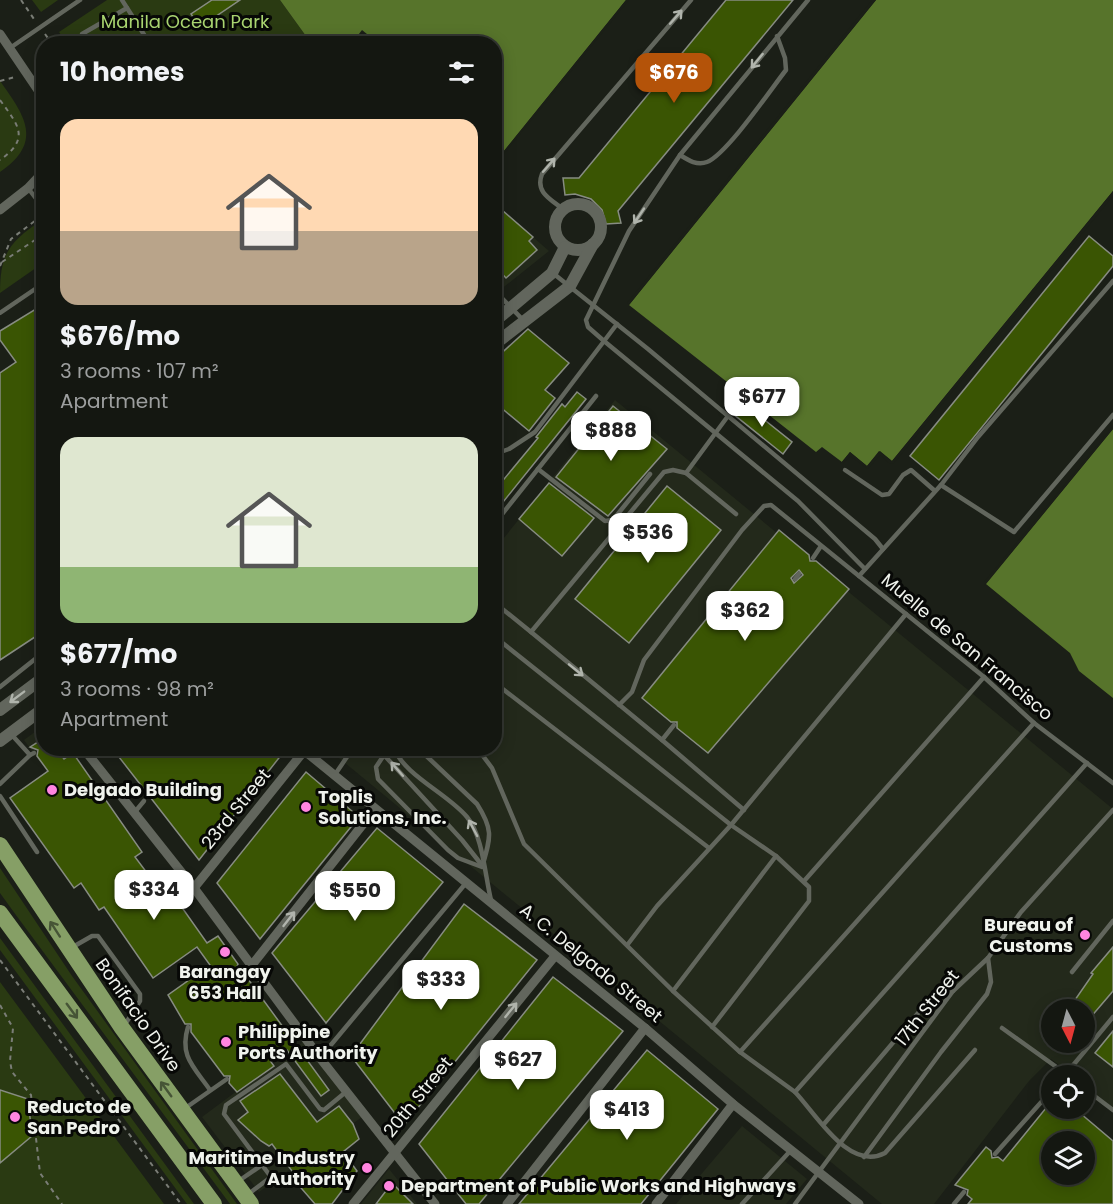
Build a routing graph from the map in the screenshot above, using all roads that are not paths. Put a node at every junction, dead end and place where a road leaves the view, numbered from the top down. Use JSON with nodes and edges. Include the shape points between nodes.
{"nodes":[{"id":1,"x":80,"y":0,"type":"edge"},
{"id":2,"x":122,"y":0,"type":"edge"},
{"id":3,"x":691,"y":0,"type":"edge"},
{"id":4,"x":808,"y":0,"type":"edge"},
{"id":5,"x":127,"y":8,"type":"junction"},
{"id":6,"x":0,"y":34,"type":"edge"},
{"id":7,"x":83,"y":36,"type":"edge"},
{"id":8,"x":145,"y":36,"type":"edge"},
{"id":9,"x":777,"y":36,"type":"junction"},
{"id":10,"x":10,"y":48,"type":"junction"},
{"id":11,"x":36,"y":87,"type":"edge"},
{"id":12,"x":680,"y":155,"type":"junction"},
{"id":13,"x":36,"y":180,"type":"edge"},
{"id":14,"x":28,"y":188,"type":"junction"},
{"id":15,"x":36,"y":198,"type":"edge"},
{"id":16,"x":563,"y":209,"type":"junction"},
{"id":17,"x":0,"y":210,"type":"edge"},
{"id":18,"x":595,"y":242,"type":"junction"},
{"id":19,"x":565,"y":247,"type":"junction"},
{"id":20,"x":552,"y":273,"type":"junction"},
{"id":21,"x":1113,"y":281,"type":"edge"},
{"id":22,"x":570,"y":286,"type":"junction"},
{"id":23,"x":36,"y":289,"type":"edge"},
{"id":24,"x":502,"y":298,"type":"edge"},
{"id":25,"x":592,"y":304,"type":"junction"},
{"id":26,"x":512,"y":308,"type":"junction"},
{"id":27,"x":0,"y":314,"type":"edge"},
{"id":28,"x":502,"y":316,"type":"edge"},
{"id":29,"x":524,"y":321,"type":"junction"},
{"id":30,"x":617,"y":324,"type":"junction"},
{"id":31,"x":502,"y":338,"type":"edge"},
{"id":32,"x":604,"y":341,"type":"junction"},
{"id":33,"x":596,"y":396,"type":"dead end"},
{"id":34,"x":1113,"y":415,"type":"edge"},
{"id":35,"x":728,"y":416,"type":"junction"},
{"id":36,"x":716,"y":433,"type":"junction"},
{"id":37,"x":502,"y":452,"type":"edge"},
{"id":38,"x":538,"y":469,"type":"junction"},
{"id":39,"x":845,"y":470,"type":"dead end"},
{"id":40,"x":686,"y":473,"type":"junction"},
{"id":41,"x":650,"y":474,"type":"dead end"},
{"id":42,"x":941,"y":485,"type":"junction"},
{"id":43,"x":934,"y":491,"type":"junction"},
{"id":44,"x":502,"y":514,"type":"edge"},
{"id":45,"x":736,"y":514,"type":"dead end"},
{"id":46,"x":821,"y":546,"type":"junction"},
{"id":47,"x":883,"y":549,"type":"junction"},
{"id":48,"x":813,"y":558,"type":"dead end"},
{"id":49,"x":865,"y":569,"type":"junction"},
{"id":50,"x":859,"y":576,"type":"junction"},
{"id":51,"x":502,"y":609,"type":"edge"},
{"id":52,"x":906,"y":614,"type":"junction"},
{"id":53,"x":531,"y":633,"type":"junction"},
{"id":54,"x":502,"y":643,"type":"edge"},
{"id":55,"x":36,"y":658,"type":"edge"},
{"id":56,"x":984,"y":677,"type":"junction"},
{"id":57,"x":36,"y":682,"type":"edge"},
{"id":58,"x":0,"y":687,"type":"edge"},
{"id":59,"x":502,"y":688,"type":"edge"},
{"id":60,"x":619,"y":705,"type":"junction"},
{"id":61,"x":0,"y":710,"type":"edge"},
{"id":62,"x":36,"y":714,"type":"edge"},
{"id":63,"x":1035,"y":723,"type":"junction"},
{"id":64,"x":674,"y":725,"type":"dead end"},
{"id":65,"x":5,"y":737,"type":"edge"},
{"id":66,"x":662,"y":740,"type":"junction"},
{"id":67,"x":89,"y":756,"type":"edge"},
{"id":68,"x":297,"y":756,"type":"edge"},
{"id":69,"x":309,"y":756,"type":"edge"},
{"id":70,"x":348,"y":756,"type":"edge"},
{"id":71,"x":382,"y":756,"type":"edge"},
{"id":72,"x":388,"y":756,"type":"edge"},
{"id":73,"x":398,"y":756,"type":"edge"},
{"id":74,"x":426,"y":756,"type":"edge"},
{"id":75,"x":483,"y":756,"type":"edge"},
{"id":76,"x":1088,"y":763,"type":"junction"},
{"id":77,"x":334,"y":776,"type":"junction"},
{"id":78,"x":1113,"y":783,"type":"edge"},
{"id":79,"x":0,"y":784,"type":"edge"},
{"id":80,"x":0,"y":796,"type":"edge"},
{"id":81,"x":144,"y":801,"type":"dead end"},
{"id":82,"x":375,"y":809,"type":"junction"},
{"id":83,"x":744,"y":810,"type":"junction"},
{"id":84,"x":1113,"y":810,"type":"edge"},
{"id":85,"x":133,"y":814,"type":"junction"},
{"id":86,"x":731,"y":825,"type":"junction"},
{"id":87,"x":0,"y":845,"type":"edge"},
{"id":88,"x":709,"y":848,"type":"junction"},
{"id":89,"x":37,"y":852,"type":"dead end"},
{"id":90,"x":776,"y":856,"type":"junction"},
{"id":91,"x":483,"y":867,"type":"junction"},
{"id":92,"x":805,"y":880,"type":"junction"},
{"id":93,"x":466,"y":883,"type":"junction"},
{"id":94,"x":194,"y":888,"type":"junction"},
{"id":95,"x":492,"y":904,"type":"junction"},
{"id":96,"x":0,"y":913,"type":"edge"},
{"id":97,"x":1113,"y":921,"type":"edge"},
{"id":98,"x":628,"y":944,"type":"junction"},
{"id":99,"x":69,"y":949,"type":"junction"},
{"id":100,"x":555,"y":956,"type":"junction"},
{"id":101,"x":987,"y":958,"type":"junction"},
{"id":102,"x":253,"y":967,"type":"junction"},
{"id":103,"x":1072,"y":972,"type":"dead end"},
{"id":104,"x":246,"y":974,"type":"dead end"},
{"id":105,"x":673,"y":991,"type":"junction"},
{"id":106,"x":953,"y":991,"type":"junction"},
{"id":107,"x":1113,"y":1017,"type":"edge"},
{"id":108,"x":712,"y":1027,"type":"junction"},
{"id":109,"x":122,"y":1028,"type":"junction"},
{"id":110,"x":188,"y":1028,"type":"dead end"},
{"id":111,"x":645,"y":1028,"type":"junction"},
{"id":112,"x":1002,"y":1028,"type":"dead end"},
{"id":113,"x":975,"y":1050,"type":"dead end"},
{"id":114,"x":740,"y":1052,"type":"junction"},
{"id":115,"x":320,"y":1058,"type":"junction"},
{"id":116,"x":1053,"y":1065,"type":"edge"},
{"id":117,"x":1075,"y":1065,"type":"edge"},
{"id":118,"x":226,"y":1079,"type":"dead end"},
{"id":119,"x":210,"y":1090,"type":"junction"},
{"id":120,"x":347,"y":1091,"type":"junction"},
{"id":121,"x":795,"y":1092,"type":"junction"},
{"id":122,"x":1095,"y":1096,"type":"edge"},
{"id":123,"x":1041,"y":1102,"type":"edge"},
{"id":124,"x":733,"y":1104,"type":"junction"},
{"id":125,"x":182,"y":1110,"type":"junction"},
{"id":126,"x":1113,"y":1110,"type":"edge"},
{"id":127,"x":824,"y":1124,"type":"junction"},
{"id":128,"x":840,"y":1145,"type":"junction"},
{"id":129,"x":792,"y":1149,"type":"junction"},
{"id":130,"x":394,"y":1153,"type":"junction"},
{"id":131,"x":995,"y":1154,"type":"dead end"},
{"id":132,"x":864,"y":1157,"type":"junction"},
{"id":133,"x":262,"y":1165,"type":"junction"},
{"id":134,"x":820,"y":1171,"type":"junction"},
{"id":135,"x":964,"y":1192,"type":"dead end"},
{"id":136,"x":243,"y":1195,"type":"edge"},
{"id":137,"x":214,"y":1204,"type":"edge"},
{"id":138,"x":354,"y":1204,"type":"edge"},
{"id":139,"x":435,"y":1204,"type":"edge"},
{"id":140,"x":507,"y":1204,"type":"edge"},
{"id":141,"x":656,"y":1204,"type":"edge"},
{"id":142,"x":742,"y":1204,"type":"edge"},
{"id":143,"x":795,"y":1204,"type":"edge"},
{"id":144,"x":860,"y":1204,"type":"edge"},
{"id":145,"x":954,"y":1204,"type":"edge"}],
"edges":[{"from":1,"to":10,"type":"lane"},
{"from":2,"to":5,"type":"lane"},
{"from":16,"to":3,"type":"lane","one_way":true,"via":[[541,192],[538,183],[542,174]]},
{"from":4,"to":9,"type":"lane"},
{"from":5,"to":7,"type":"lane"},
{"from":5,"to":8,"type":"lane"},
{"from":6,"to":10,"type":"street"},
{"from":9,"to":12,"type":"lane","one_way":true},
{"from":9,"to":12,"type":"lane","via":[[786,70],[743,128],[708,162],[699,164]]},
{"from":10,"to":11,"type":"street"},
{"from":12,"to":25,"type":"lane","one_way":true,"via":[[629,231]]},
{"from":13,"to":14,"type":"street"},
{"from":14,"to":15,"type":"lane"},
{"from":14,"to":17,"type":"street"},
{"from":16,"to":18,"type":"street","via":[[581,204],[594,211],[601,224]]},
{"from":16,"to":19,"type":"street","via":[[554,228]]},
{"from":18,"to":19,"type":"street","via":[[578,250]]},
{"from":18,"to":22,"type":"street"},
{"from":19,"to":20,"type":"street"},
{"from":20,"to":22,"type":"lane","name":"Muelle de San Francisco"},
{"from":20,"to":26,"type":"street"},
{"from":21,"to":42,"type":"lane"},
{"from":22,"to":25,"type":"lane","name":"Muelle de San Francisco"},
{"from":22,"to":29,"type":"street"},
{"from":23,"to":27,"type":"lane"},
{"from":24,"to":26,"type":"lane"},
{"from":25,"to":30,"type":"lane","name":"Muelle de San Francisco"},
{"from":25,"to":32,"type":"lane","via":[[586,324]]},
{"from":26,"to":28,"type":"street"},
{"from":26,"to":29,"type":"lane"},
{"from":29,"to":31,"type":"street"},
{"from":30,"to":32,"type":"lane"},
{"from":30,"to":35,"type":"lane","name":"Muelle de San Francisco"},
{"from":32,"to":36,"type":"lane"},
{"from":32,"to":37,"type":"lane","via":[[535,432]]},
{"from":33,"to":38,"type":"lane"},
{"from":34,"to":42,"type":"lane","via":[[1014,532]]},
{"from":35,"to":36,"type":"lane"},
{"from":35,"to":47,"type":"lane","name":"Muelle de San Francisco","via":[[875,538]]},
{"from":36,"to":40,"type":"lane"},
{"from":36,"to":49,"type":"lane","via":[[798,501]]},
{"from":38,"to":41,"type":"lane","via":[[605,521],[613,520]]},
{"from":38,"to":44,"type":"lane"},
{"from":39,"to":43,"type":"lane","via":[[882,495],[889,494],[911,470]]},
{"from":40,"to":45,"type":"lane"},
{"from":40,"to":53,"type":"lane","via":[[664,472]]},
{"from":42,"to":43,"type":"lane"},
{"from":43,"to":47,"type":"lane"},
{"from":46,"to":48,"type":"lane"},
{"from":46,"to":50,"type":"lane"},
{"from":46,"to":60,"type":"lane","via":[[771,505],[764,506],[644,660],[632,692]]},
{"from":47,"to":49,"type":"lane","name":"Muelle de San Francisco"},
{"from":49,"to":50,"type":"lane","name":"Muelle de San Francisco"},
{"from":50,"to":52,"type":"lane","name":"Muelle de San Francisco"},
{"from":51,"to":53,"type":"lane"},
{"from":52,"to":56,"type":"lane","name":"Muelle de San Francisco"},
{"from":52,"to":83,"type":"lane"},
{"from":53,"to":60,"type":"lane","one_way":true},
{"from":54,"to":86,"type":"lane"},
{"from":55,"to":58,"type":"lane"},
{"from":56,"to":63,"type":"lane","name":"Muelle de San Francisco"},
{"from":56,"to":92,"type":"lane"},
{"from":57,"to":61,"type":"street","one_way":true},
{"from":59,"to":88,"type":"lane"},
{"from":60,"to":66,"type":"lane"},
{"from":62,"to":65,"type":"street"},
{"from":63,"to":76,"type":"lane","name":"Muelle de San Francisco"},
{"from":63,"to":114,"type":"lane"},
{"from":64,"to":66,"type":"lane"},
{"from":65,"to":79,"type":"lane","via":[[32,754]]},
{"from":66,"to":83,"type":"lane"},
{"from":67,"to":85,"type":"street"},
{"from":68,"to":94,"type":"street","name":"23rd Street"},
{"from":69,"to":77,"type":"street","name":"A. C. Delgado Street"},
{"from":70,"to":77,"type":"lane"},
{"from":71,"to":91,"type":"lane","via":[[376,767],[378,779],[448,850]]},
{"from":91,"to":72,"type":"lane","one_way":true},
{"from":91,"to":73,"type":"lane","one_way":true,"via":[[477,832],[467,818]]},
{"from":74,"to":91,"type":"lane","via":[[484,815],[491,836]]},
{"from":75,"to":98,"type":"lane","via":[[492,768],[524,843]]},
{"from":76,"to":78,"type":"lane","name":"Muelle de San Francisco"},
{"from":76,"to":121,"type":"lane"},
{"from":77,"to":82,"type":"street","name":"A. C. Delgado Street"},
{"from":80,"to":89,"type":"lane"},
{"from":81,"to":85,"type":"lane"},
{"from":82,"to":93,"type":"street","name":"A. C. Delgado Street"},
{"from":102,"to":82,"type":"street","one_way":true},
{"from":83,"to":86,"type":"lane"},
{"from":84,"to":101,"type":"lane","name":"17th Street","via":[[1021,912]]},
{"from":85,"to":94,"type":"street"},
{"from":86,"to":88,"type":"lane"},
{"from":86,"to":90,"type":"lane"},
{"from":99,"to":87,"type":"highway","name":"Bonifacio Drive","one_way":true},
{"from":88,"to":98,"type":"lane"},
{"from":90,"to":92,"type":"lane"},
{"from":90,"to":105,"type":"lane"},
{"from":91,"to":95,"type":"lane"},
{"from":92,"to":108,"type":"lane","via":[[811,893],[809,901]]},
{"from":93,"to":95,"type":"street","name":"A. C. Delgado Street"},
{"from":93,"to":115,"type":"lane"},
{"from":94,"to":102,"type":"street"},
{"from":95,"to":100,"type":"street","name":"A. C. Delgado Street"},
{"from":96,"to":137,"type":"highway","one_way":true},
{"from":97,"to":103,"type":"lane"},
{"from":98,"to":105,"type":"lane"},
{"from":99,"to":109,"type":"highway","name":"Bonifacio Drive"},
{"from":99,"to":109,"type":"lane","via":[[98,936],[140,994],[140,1001]]},
{"from":100,"to":111,"type":"street","name":"A. C. Delgado Street"},
{"from":130,"to":100,"type":"street","name":"20th Street","one_way":true},
{"from":101,"to":106,"type":"lane","name":"17th Street"},
{"from":101,"to":132,"type":"lane","via":[[991,982],[987,994]]},
{"from":102,"to":104,"type":"lane"},
{"from":102,"to":115,"type":"street"},
{"from":105,"to":108,"type":"lane"},
{"from":106,"to":127,"type":"lane","via":[[944,988],[930,999]]},
{"from":106,"to":128,"type":"lane","name":"17th Street"},
{"from":107,"to":117,"type":"lane"},
{"from":108,"to":114,"type":"lane"},
{"from":125,"to":109,"type":"highway","name":"Bonifacio Drive","one_way":true},
{"from":110,"to":119,"type":"lane","via":[[183,1043],[188,1059]]},
{"from":111,"to":124,"type":"street","name":"A. C. Delgado Street"},
{"from":111,"to":140,"type":"street"},
{"from":112,"to":116,"type":"lane"},
{"from":113,"to":132,"type":"lane","via":[[885,1153]]},
{"from":114,"to":121,"type":"lane"},
{"from":115,"to":120,"type":"street"},
{"from":118,"to":119,"type":"lane"},
{"from":119,"to":125,"type":"lane"},
{"from":120,"to":130,"type":"street"},
{"from":120,"to":133,"type":"lane","via":[[320,1110],[286,1064],[226,1105],[224,1114]]},
{"from":121,"to":127,"type":"lane"},
{"from":122,"to":126,"type":"lane"},
{"from":123,"to":131,"type":"lane"},
{"from":124,"to":129,"type":"street","name":"A. C. Delgado Street"},
{"from":124,"to":141,"type":"street"},
{"from":125,"to":136,"type":"highway","name":"Bonifacio Drive"},
{"from":127,"to":128,"type":"lane"},
{"from":128,"to":132,"type":"lane"},
{"from":128,"to":134,"type":"lane","name":"17th Street"},
{"from":129,"to":134,"type":"street","name":"A. C. Delgado Street"},
{"from":129,"to":142,"type":"lane"},
{"from":130,"to":138,"type":"street","name":"20th Street"},
{"from":130,"to":139,"type":"street"},
{"from":133,"to":136,"type":"lane"},
{"from":133,"to":136,"type":"lane","via":[[271,1177]]},
{"from":134,"to":143,"type":"lane","name":"17th Street"},
{"from":134,"to":144,"type":"street","name":"A. C. Delgado Street"},
{"from":135,"to":145,"type":"lane"}]}
